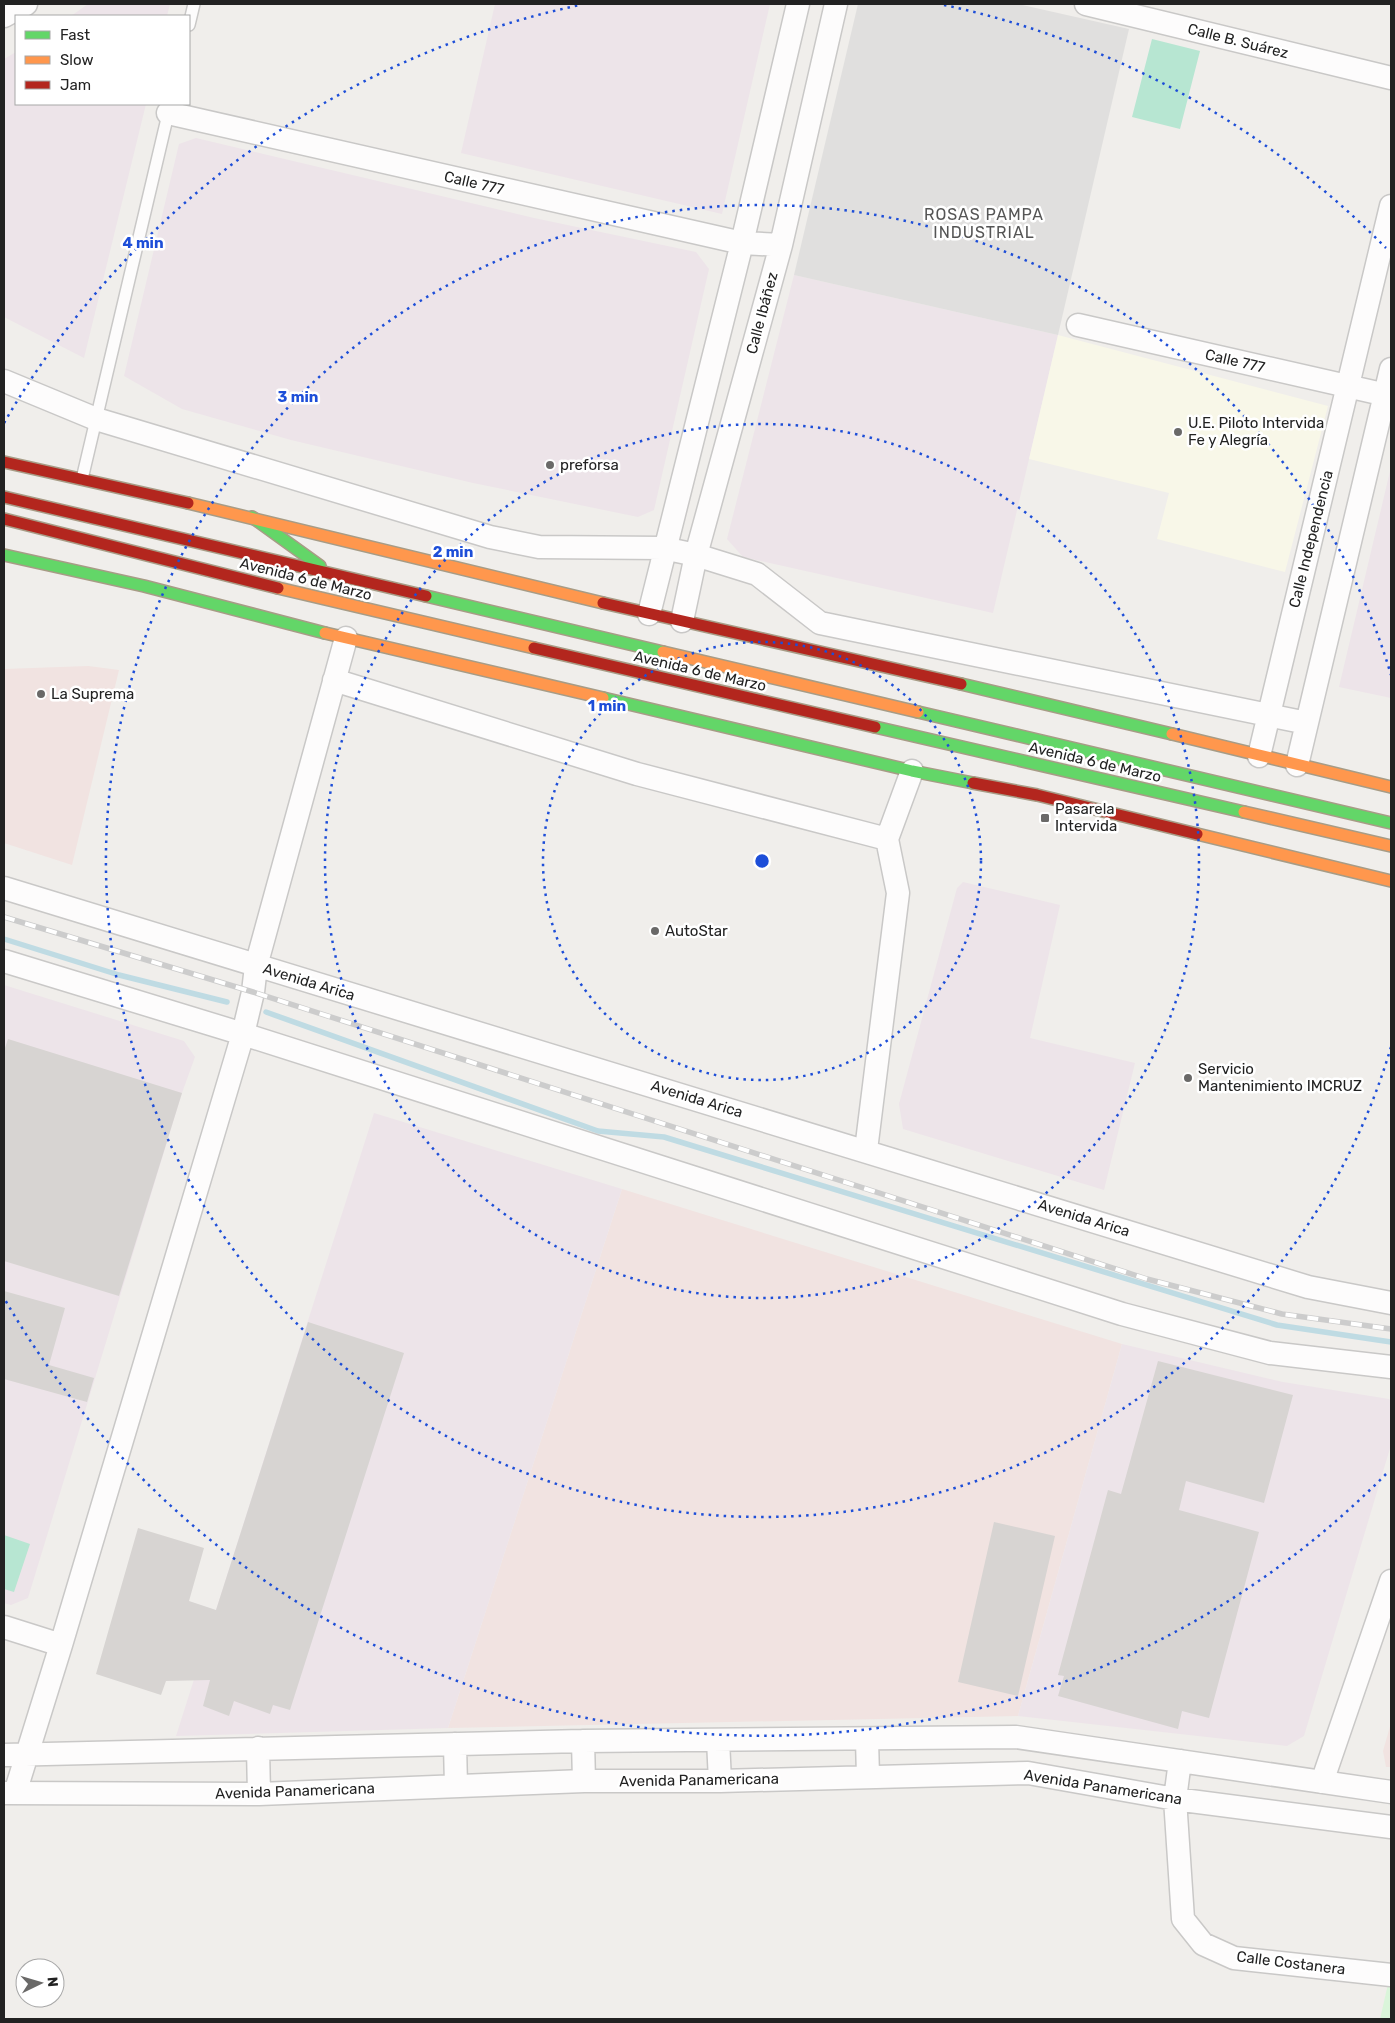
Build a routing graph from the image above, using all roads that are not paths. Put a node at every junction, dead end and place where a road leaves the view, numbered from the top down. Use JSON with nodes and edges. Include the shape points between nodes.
{"nodes":[{"id":1,"x":26,"y":4,"type":"edge"},
{"id":2,"x":194,"y":4,"type":"edge"},
{"id":3,"x":798,"y":4,"type":"edge"},
{"id":4,"x":836,"y":4,"type":"edge"},
{"id":5,"x":1086,"y":4,"type":"edge"},
{"id":6,"x":1136,"y":10,"type":"edge"},
{"id":7,"x":4,"y":16,"type":"edge"},
{"id":8,"x":190,"y":22,"type":"edge"},
{"id":9,"x":1391,"y":78,"type":"edge"},
{"id":10,"x":169,"y":108,"type":"edge"},
{"id":11,"x":1391,"y":206,"type":"edge"},
{"id":12,"x":742,"y":244,"type":"junction"},
{"id":13,"x":781,"y":245,"type":"junction"},
{"id":14,"x":1078,"y":325,"type":"dead end"},
{"id":15,"x":1391,"y":369,"type":"edge"},
{"id":16,"x":4,"y":380,"type":"edge"},
{"id":17,"x":1348,"y":386,"type":"junction"},
{"id":18,"x":1388,"y":396,"type":"edge"},
{"id":19,"x":96,"y":420,"type":"junction"},
{"id":20,"x":4,"y":462,"type":"edge"},
{"id":21,"x":82,"y":481,"type":"junction"},
{"id":22,"x":4,"y":497,"type":"edge"},
{"id":23,"x":252,"y":518,"type":"junction"},
{"id":24,"x":4,"y":519,"type":"edge"},
{"id":25,"x":664,"y":548,"type":"junction"},
{"id":26,"x":4,"y":555,"type":"edge"},
{"id":27,"x":696,"y":555,"type":"junction"},
{"id":28,"x":329,"y":573,"type":"junction"},
{"id":29,"x":648,"y":614,"type":"junction"},
{"id":30,"x":682,"y":621,"type":"junction"},
{"id":31,"x":346,"y":638,"type":"junction"},
{"id":32,"x":334,"y":680,"type":"junction"},
{"id":33,"x":1269,"y":714,"type":"junction"},
{"id":34,"x":1307,"y":723,"type":"junction"},
{"id":35,"x":1259,"y":756,"type":"junction"},
{"id":36,"x":1297,"y":765,"type":"junction"},
{"id":37,"x":912,"y":771,"type":"junction"},
{"id":38,"x":1391,"y":787,"type":"edge"},
{"id":39,"x":1391,"y":823,"type":"edge"},
{"id":40,"x":888,"y":839,"type":"junction"},
{"id":41,"x":1391,"y":846,"type":"edge"},
{"id":42,"x":1391,"y":880,"type":"edge"},
{"id":43,"x":4,"y":888,"type":"edge"},
{"id":44,"x":4,"y":961,"type":"edge"},
{"id":45,"x":256,"y":966,"type":"junction"},
{"id":46,"x":243,"y":1034,"type":"junction"},
{"id":47,"x":866,"y":1150,"type":"junction"},
{"id":48,"x":1391,"y":1303,"type":"edge"},
{"id":49,"x":1391,"y":1366,"type":"edge"},
{"id":50,"x":1391,"y":1581,"type":"edge"},
{"id":51,"x":4,"y":1627,"type":"edge"},
{"id":52,"x":62,"y":1645,"type":"junction"},
{"id":53,"x":867,"y":1738,"type":"junction"},
{"id":54,"x":583,"y":1740,"type":"junction"},
{"id":55,"x":718,"y":1740,"type":"junction"},
{"id":56,"x":1029,"y":1740,"type":"junction"},
{"id":57,"x":455,"y":1744,"type":"junction"},
{"id":58,"x":258,"y":1748,"type":"junction"},
{"id":59,"x":28,"y":1754,"type":"junction"},
{"id":60,"x":4,"y":1755,"type":"edge"},
{"id":61,"x":1180,"y":1761,"type":"junction"},
{"id":62,"x":1028,"y":1773,"type":"junction"},
{"id":63,"x":868,"y":1777,"type":"junction"},
{"id":64,"x":584,"y":1781,"type":"junction"},
{"id":65,"x":720,"y":1781,"type":"junction"},
{"id":66,"x":1322,"y":1782,"type":"junction"},
{"id":67,"x":456,"y":1786,"type":"junction"},
{"id":68,"x":1391,"y":1792,"type":"edge"},
{"id":69,"x":9,"y":1793,"type":"edge"},
{"id":70,"x":259,"y":1794,"type":"junction"},
{"id":71,"x":1175,"y":1799,"type":"junction"},
{"id":72,"x":1391,"y":1828,"type":"edge"},
{"id":73,"x":1391,"y":1975,"type":"edge"}],
"edges":[{"from":1,"to":7,"type":"street"},
{"from":2,"to":8,"type":"lane"},
{"from":3,"to":12,"type":"street"},
{"from":4,"to":13,"type":"street","name":"Calle Ibáñez"},
{"from":5,"to":6,"type":"street","name":"Calle B. Suárez"},
{"from":6,"to":9,"type":"street","name":"Calle B. Suárez"},
{"from":10,"to":12,"type":"street","name":"Calle 777"},
{"from":10,"to":19,"type":"lane"},
{"from":11,"to":17,"type":"street","name":"Calle Independencia"},
{"from":12,"to":13,"type":"street","name":"Calle 777"},
{"from":12,"to":25,"type":"street"},
{"from":13,"to":27,"type":"street","name":"Calle Ibáñez"},
{"from":14,"to":17,"type":"street","name":"Calle 777"},
{"from":15,"to":18,"type":"street"},
{"from":16,"to":19,"type":"street"},
{"from":17,"to":18,"type":"street","name":"Calle 777"},
{"from":17,"to":33,"type":"street","name":"Calle Independencia"},
{"from":18,"to":34,"type":"street"},
{"from":19,"to":21,"type":"lane"},
{"from":19,"to":25,"type":"street","via":[[490,537],[539,547]]},
{"from":20,"to":21,"type":"main road"},
{"from":21,"to":23,"type":"main road"},
{"from":22,"to":28,"type":"main road","name":"Avenida 6 de Marzo"},
{"from":23,"to":28,"type":"main road"},
{"from":23,"to":29,"type":"main road"},
{"from":24,"to":41,"type":"main road","name":"Avenida 6 de Marzo","via":[[320,598]]},
{"from":25,"to":27,"type":"street"},
{"from":25,"to":29,"type":"street"},
{"from":26,"to":31,"type":"main road","via":[[144,586]]},
{"from":27,"to":30,"type":"street","name":"Calle Ibáñez"},
{"from":27,"to":33,"type":"street","via":[[758,574],[820,623]]},
{"from":28,"to":39,"type":"main road","name":"Avenida 6 de Marzo"},
{"from":29,"to":30,"type":"main road"},
{"from":30,"to":35,"type":"main road","via":[[1059,706]]},
{"from":31,"to":32,"type":"street"},
{"from":31,"to":37,"type":"main road"},
{"from":32,"to":40,"type":"street","via":[[637,774]]},
{"from":32,"to":45,"type":"street"},
{"from":33,"to":34,"type":"street"},
{"from":33,"to":35,"type":"street","name":"Calle Independencia"},
{"from":34,"to":36,"type":"street"},
{"from":35,"to":36,"type":"main road"},
{"from":36,"to":38,"type":"main road"},
{"from":37,"to":40,"type":"street"},
{"from":37,"to":42,"type":"main road","via":[[1037,795]]},
{"from":40,"to":47,"type":"street","via":[[898,893]]},
{"from":43,"to":45,"type":"street","name":"Avenida Arica"},
{"from":44,"to":46,"type":"street"},
{"from":45,"to":46,"type":"street"},
{"from":45,"to":47,"type":"street","name":"Avenida Arica"},
{"from":46,"to":49,"type":"street","via":[[1122,1314],[1270,1353]]},
{"from":46,"to":52,"type":"street"},
{"from":47,"to":48,"type":"street","name":"Avenida Arica","via":[[1308,1287]]},
{"from":50,"to":66,"type":"street"},
{"from":51,"to":52,"type":"street"},
{"from":52,"to":59,"type":"street"},
{"from":53,"to":55,"type":"street"},
{"from":53,"to":56,"type":"street"},
{"from":53,"to":63,"type":"street"},
{"from":54,"to":55,"type":"street"},
{"from":54,"to":57,"type":"street"},
{"from":54,"to":64,"type":"street"},
{"from":55,"to":65,"type":"street"},
{"from":56,"to":61,"type":"street"},
{"from":56,"to":62,"type":"street"},
{"from":57,"to":58,"type":"street"},
{"from":57,"to":67,"type":"street"},
{"from":58,"to":59,"type":"street"},
{"from":58,"to":70,"type":"street"},
{"from":59,"to":60,"type":"street"},
{"from":59,"to":69,"type":"street"},
{"from":61,"to":66,"type":"street"},
{"from":61,"to":71,"type":"street","name":"Calle Costanera"},
{"from":62,"to":63,"type":"street","name":"Avenida Panamericana"},
{"from":62,"to":71,"type":"street","name":"Avenida Panamericana"},
{"from":63,"to":65,"type":"street","name":"Avenida Panamericana"},
{"from":64,"to":65,"type":"street","name":"Avenida Panamericana"},
{"from":64,"to":67,"type":"street","name":"Avenida Panamericana"},
{"from":66,"to":68,"type":"street"},
{"from":67,"to":70,"type":"street","name":"Avenida Panamericana"},
{"from":69,"to":70,"type":"street","name":"Avenida Panamericana"},
{"from":71,"to":72,"type":"street","name":"Avenida Panamericana"},
{"from":71,"to":73,"type":"street","name":"Calle Costanera","via":[[1183,1919],[1203,1944],[1234,1958]]}]}
